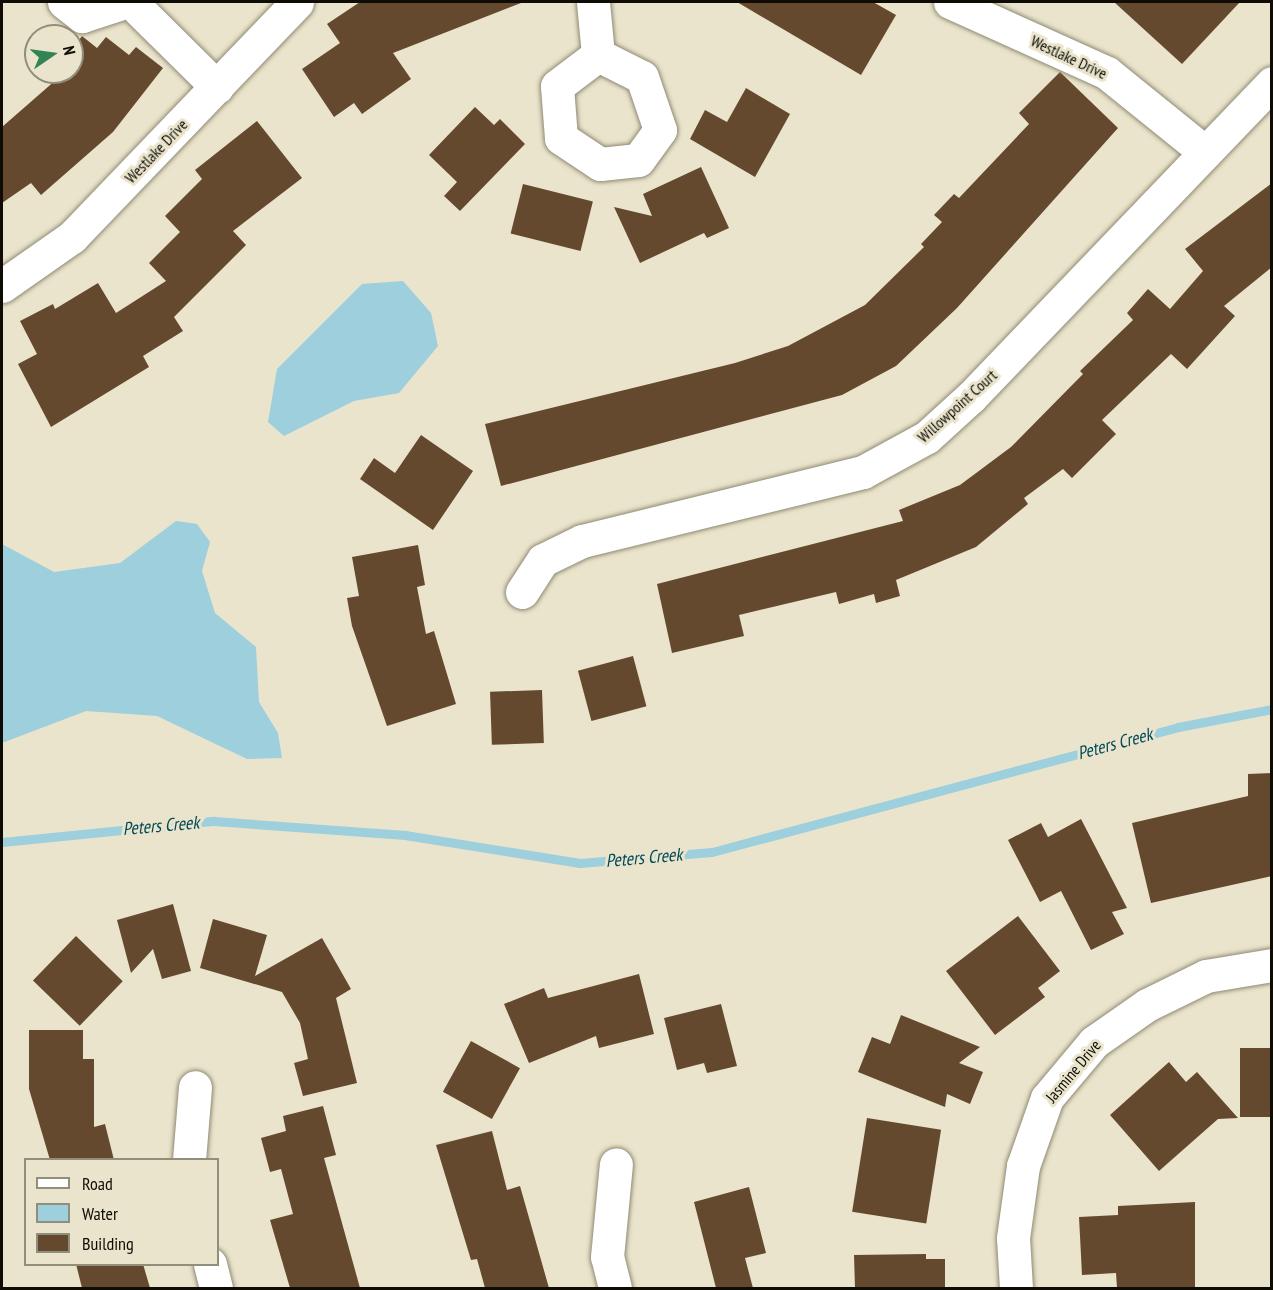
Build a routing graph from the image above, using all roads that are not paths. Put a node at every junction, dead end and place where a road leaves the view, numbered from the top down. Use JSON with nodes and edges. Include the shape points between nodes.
{"nodes":[{"id":1,"x":64,"y":2,"type":"edge"},
{"id":2,"x":125,"y":2,"type":"edge"},
{"id":3,"x":131,"y":2,"type":"edge"},
{"id":4,"x":297,"y":2,"type":"edge"},
{"id":5,"x":593,"y":2,"type":"edge"},
{"id":6,"x":950,"y":2,"type":"edge"},
{"id":7,"x":598,"y":55,"type":"dead end"},
{"id":8,"x":1272,"y":83,"type":"edge"},
{"id":9,"x":217,"y":87,"type":"junction"},
{"id":10,"x":1205,"y":152,"type":"junction"},
{"id":11,"x":2,"y":286,"type":"edge"},
{"id":12,"x":522,"y":592,"type":"dead end"},
{"id":13,"x":1272,"y":965,"type":"edge"},
{"id":14,"x":195,"y":1087,"type":"dead end"},
{"id":15,"x":189,"y":1158,"type":"edge"},
{"id":16,"x":616,"y":1164,"type":"dead end"},
{"id":17,"x":210,"y":1266,"type":"edge"},
{"id":18,"x":216,"y":1288,"type":"edge"},
{"id":19,"x":615,"y":1288,"type":"edge"},
{"id":20,"x":1016,"y":1288,"type":"edge"}],
"edges":[{"from":1,"to":2,"type":"street","via":[[82,16]]},
{"from":3,"to":9,"type":"street"},
{"from":4,"to":9,"type":"street","name":"Westlake Drive"},
{"from":5,"to":7,"type":"street"},
{"from":6,"to":10,"type":"street","name":"Westlake Drive","via":[[1107,73]]},
{"from":8,"to":10,"type":"street","name":"Willowpoint Court"},
{"from":9,"to":11,"type":"street","name":"Westlake Drive","via":[[72,237]]},
{"from":10,"to":12,"type":"street","name":"Willowpoint Court","via":[[927,437],[863,472],[582,541],[543,560]]},
{"from":13,"to":20,"type":"street","name":"Jasmine Drive","via":[[1206,976],[1147,1005],[1094,1042],[1047,1098],[1023,1166],[1013,1238]]},
{"from":14,"to":15,"type":"street"},
{"from":16,"to":19,"type":"street","via":[[607,1257]]},
{"from":17,"to":18,"type":"street"}]}
